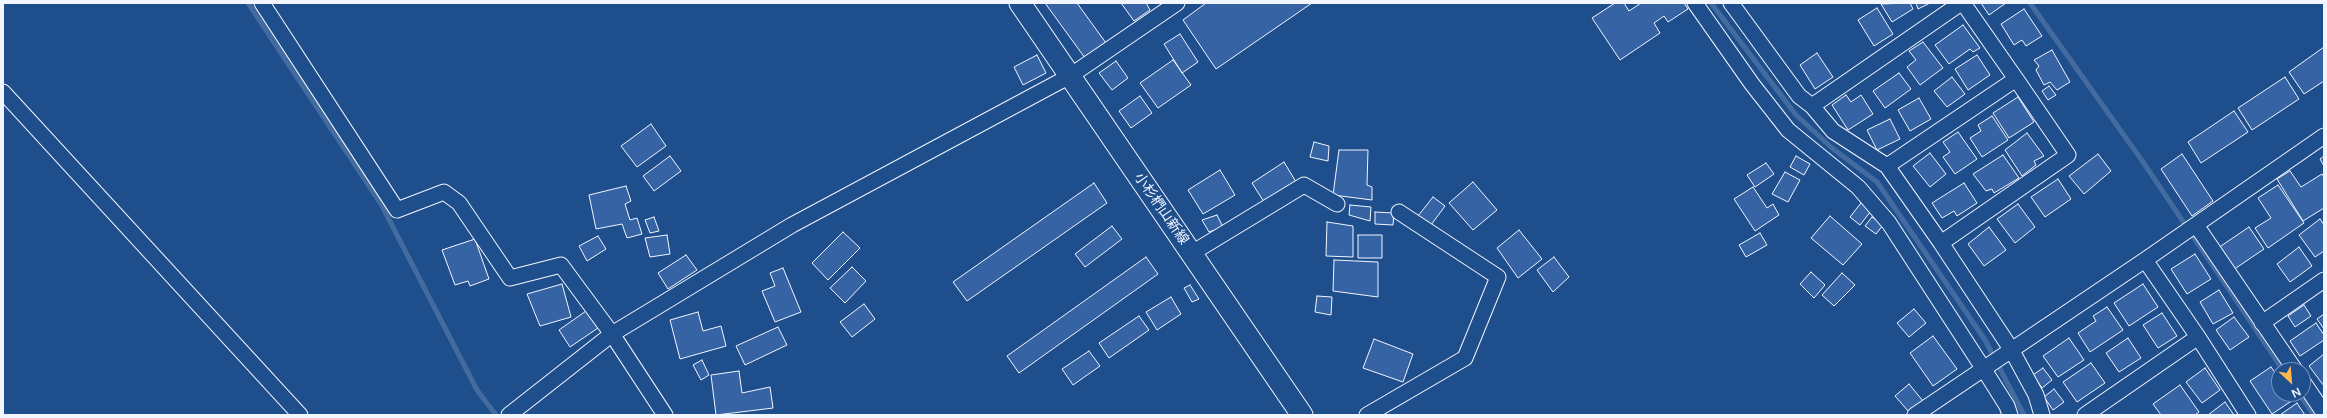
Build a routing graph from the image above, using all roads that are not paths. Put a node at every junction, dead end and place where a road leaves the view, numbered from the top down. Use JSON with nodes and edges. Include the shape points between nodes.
{"nodes":[{"id":1,"x":262,"y":3,"type":"edge"},
{"id":2,"x":1020,"y":3,"type":"edge"},
{"id":3,"x":1177,"y":3,"type":"edge"},
{"id":4,"x":1695,"y":3,"type":"edge"},
{"id":5,"x":1731,"y":3,"type":"edge"},
{"id":6,"x":1962,"y":3,"type":"edge"},
{"id":7,"x":1070,"y":76,"type":"junction"},
{"id":8,"x":2016,"y":79,"type":"junction"},
{"id":9,"x":3,"y":92,"type":"edge"},
{"id":10,"x":1812,"y":106,"type":"junction"},
{"id":11,"x":2324,"y":136,"type":"edge"},
{"id":12,"x":1887,"y":166,"type":"junction"},
{"id":13,"x":1337,"y":204,"type":"dead end"},
{"id":14,"x":1399,"y":212,"type":"dead end"},
{"id":15,"x":2196,"y":225,"type":"junction"},
{"id":16,"x":1941,"y":244,"type":"junction"},
{"id":17,"x":1192,"y":253,"type":"junction"},
{"id":18,"x":2145,"y":260,"type":"junction"},
{"id":19,"x":2324,"y":280,"type":"edge"},
{"id":20,"x":2262,"y":323,"type":"junction"},
{"id":21,"x":612,"y":334,"type":"junction"},
{"id":22,"x":2198,"y":337,"type":"junction"},
{"id":23,"x":2011,"y":349,"type":"junction"},
{"id":24,"x":2289,"y":362,"type":"edge"},
{"id":25,"x":1983,"y":368,"type":"junction"},
{"id":26,"x":2311,"y":394,"type":"edge"},
{"id":27,"x":2323,"y":411,"type":"edge"},
{"id":28,"x":300,"y":415,"type":"edge"},
{"id":29,"x":509,"y":415,"type":"edge"},
{"id":30,"x":665,"y":415,"type":"edge"},
{"id":31,"x":1302,"y":415,"type":"edge"},
{"id":32,"x":1367,"y":415,"type":"edge"},
{"id":33,"x":1915,"y":415,"type":"edge"},
{"id":34,"x":2010,"y":415,"type":"edge"},
{"id":35,"x":2042,"y":415,"type":"edge"},
{"id":36,"x":2085,"y":415,"type":"edge"},
{"id":37,"x":2248,"y":415,"type":"edge"}],
"edges":[{"from":1,"to":21,"type":"street","via":[[398,210],[444,192],[460,204],[510,278],[562,265]]},
{"from":2,"to":7,"type":"main road","name":"小杉椚山新線"},
{"from":3,"to":7,"type":"street"},
{"from":4,"to":25,"type":"street","via":[[1788,130],[1858,187],[1889,223]]},
{"from":5,"to":10,"type":"street","via":[[1799,96]]},
{"from":6,"to":8,"type":"street"},
{"from":6,"to":10,"type":"street"},
{"from":7,"to":17,"type":"main road","name":"小杉椚山新線"},
{"from":7,"to":21,"type":"street","via":[[792,225]]},
{"from":8,"to":12,"type":"street"},
{"from":8,"to":16,"type":"street","via":[[2068,155]]},
{"from":9,"to":28,"type":"street"},
{"from":10,"to":12,"type":"street","via":[[1834,131]]},
{"from":11,"to":15,"type":"street"},
{"from":12,"to":16,"type":"street"},
{"from":13,"to":17,"type":"street","via":[[1304,185]]},
{"from":14,"to":32,"type":"street","via":[[1498,277],[1465,358]]},
{"from":15,"to":18,"type":"street"},
{"from":15,"to":20,"type":"street"},
{"from":16,"to":23,"type":"street"},
{"from":17,"to":31,"type":"main road","name":"小杉椚山新線"},
{"from":18,"to":22,"type":"street"},
{"from":18,"to":23,"type":"street"},
{"from":19,"to":20,"type":"street"},
{"from":20,"to":24,"type":"street"},
{"from":21,"to":29,"type":"street"},
{"from":21,"to":30,"type":"street"},
{"from":22,"to":36,"type":"street"},
{"from":22,"to":37,"type":"street"},
{"from":23,"to":25,"type":"street"},
{"from":23,"to":35,"type":"street","via":[[2036,395]]},
{"from":25,"to":33,"type":"street"},
{"from":25,"to":34,"type":"street"},
{"from":26,"to":27,"type":"street"}]}
